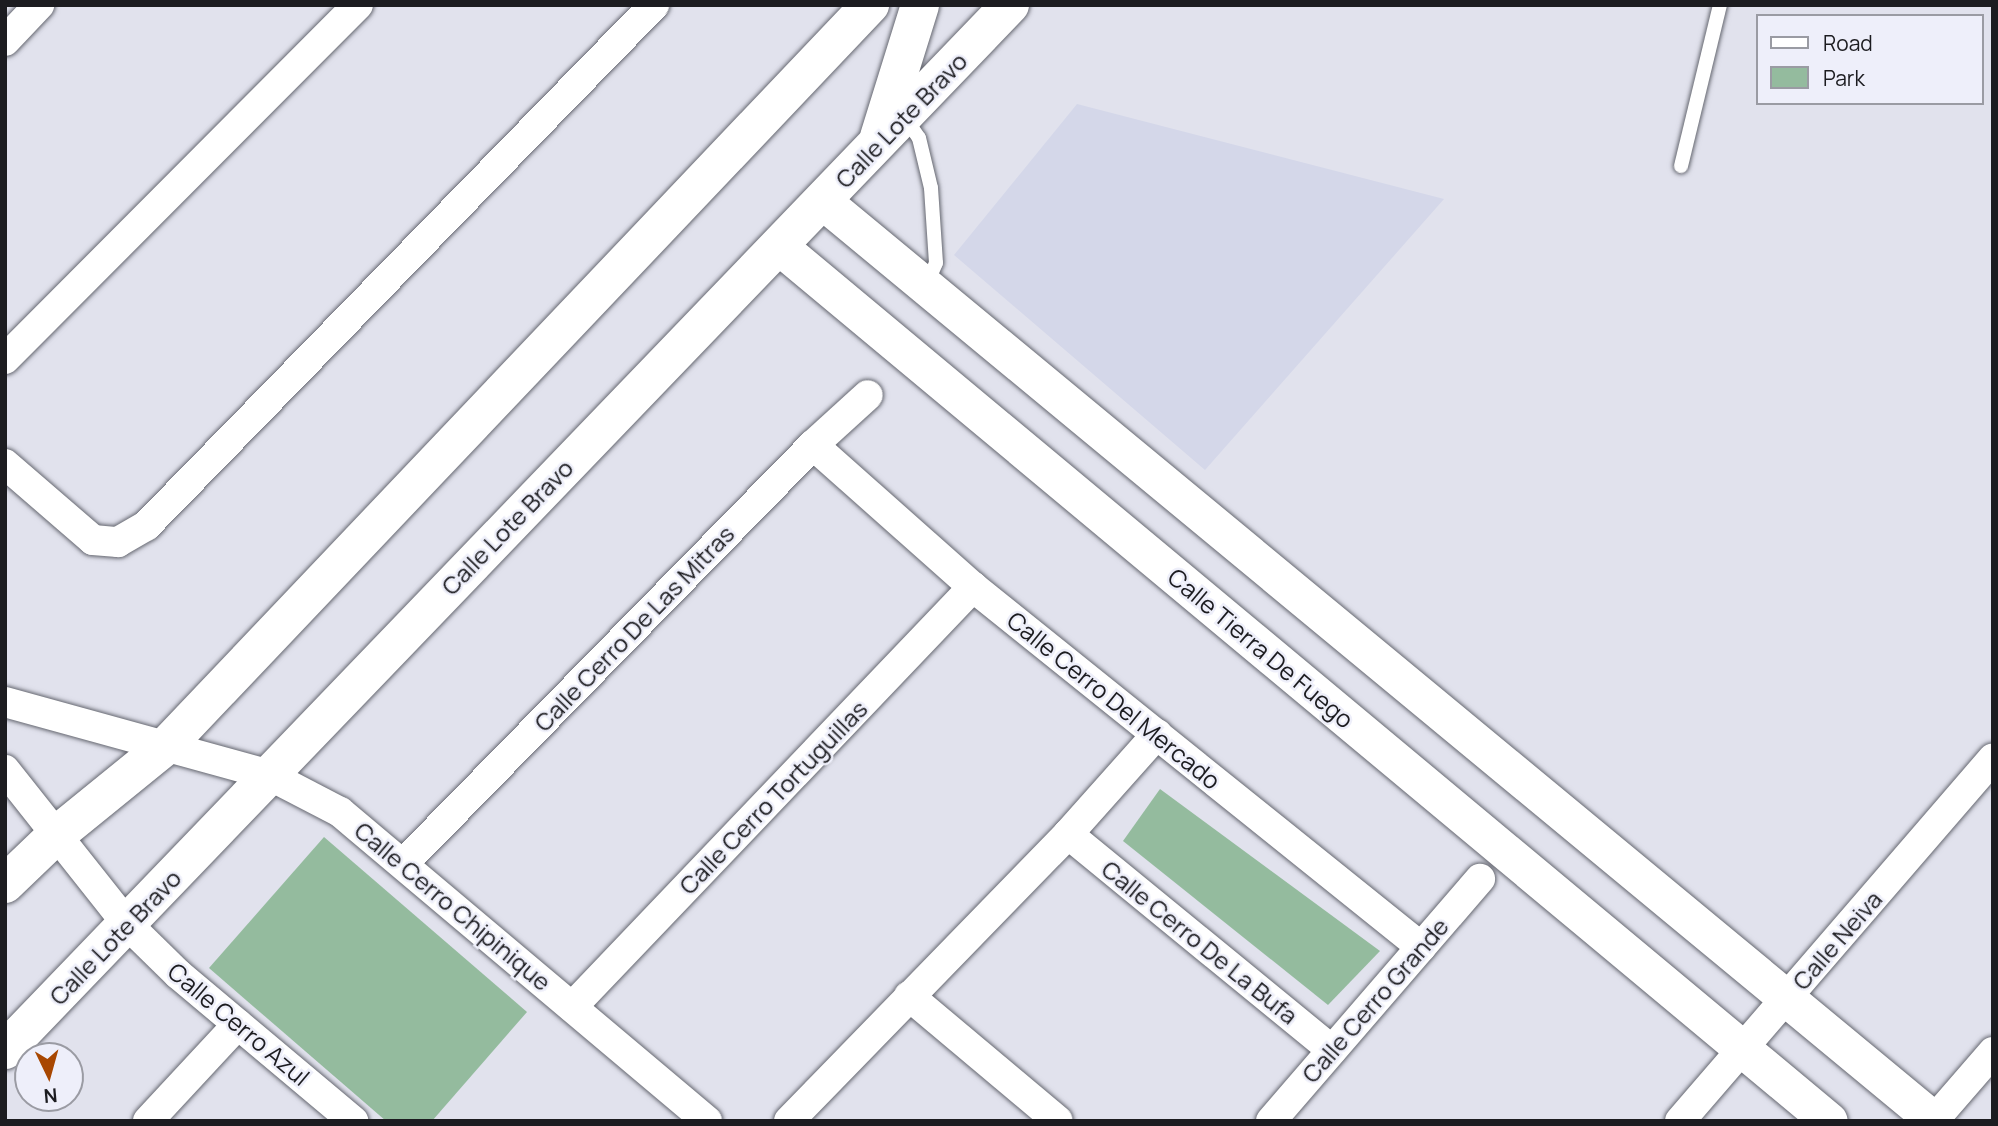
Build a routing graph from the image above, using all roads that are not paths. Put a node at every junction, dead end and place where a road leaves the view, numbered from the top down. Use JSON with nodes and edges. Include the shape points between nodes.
{"nodes":[{"id":1,"x":39,"y":5,"type":"edge"},
{"id":2,"x":358,"y":5,"type":"edge"},
{"id":3,"x":654,"y":5,"type":"edge"},
{"id":4,"x":870,"y":5,"type":"edge"},
{"id":5,"x":920,"y":5,"type":"edge"},
{"id":6,"x":1010,"y":5,"type":"edge"},
{"id":7,"x":1720,"y":5,"type":"edge"},
{"id":8,"x":5,"y":41,"type":"edge"},
{"id":9,"x":904,"y":117,"type":"junction"},
{"id":10,"x":876,"y":147,"type":"junction"},
{"id":11,"x":1681,"y":166,"type":"dead end"},
{"id":12,"x":824,"y":202,"type":"junction"},
{"id":13,"x":780,"y":247,"type":"junction"},
{"id":14,"x":926,"y":286,"type":"junction"},
{"id":15,"x":5,"y":359,"type":"edge"},
{"id":16,"x":868,"y":395,"type":"dead end"},
{"id":17,"x":813,"y":446,"type":"junction"},
{"id":18,"x":5,"y":464,"type":"edge"},
{"id":19,"x":973,"y":587,"type":"junction"},
{"id":20,"x":9,"y":708,"type":"edge"},
{"id":21,"x":1157,"y":734,"type":"junction"},
{"id":22,"x":167,"y":745,"type":"junction"},
{"id":23,"x":1993,"y":759,"type":"edge"},
{"id":24,"x":5,"y":770,"type":"edge"},
{"id":25,"x":267,"y":774,"type":"junction"},
{"id":26,"x":1068,"y":834,"type":"junction"},
{"id":27,"x":55,"y":835,"type":"junction"},
{"id":28,"x":403,"y":864,"type":"junction"},
{"id":29,"x":1480,"y":879,"type":"dead end"},
{"id":30,"x":5,"y":884,"type":"edge"},
{"id":31,"x":128,"y":925,"type":"junction"},
{"id":32,"x":1421,"y":947,"type":"junction"},
{"id":33,"x":909,"y":996,"type":"junction"},
{"id":34,"x":1785,"y":1001,"type":"junction"},
{"id":35,"x":572,"y":1007,"type":"junction"},
{"id":36,"x":238,"y":1024,"type":"junction"},
{"id":37,"x":1742,"y":1049,"type":"junction"},
{"id":38,"x":1332,"y":1050,"type":"junction"},
{"id":39,"x":5,"y":1051,"type":"edge"},
{"id":40,"x":1993,"y":1052,"type":"edge"},
{"id":41,"x":1934,"y":1120,"type":"edge"},
{"id":42,"x":148,"y":1121,"type":"edge"},
{"id":43,"x":353,"y":1121,"type":"edge"},
{"id":44,"x":707,"y":1121,"type":"edge"},
{"id":45,"x":789,"y":1121,"type":"edge"},
{"id":46,"x":1058,"y":1121,"type":"edge"},
{"id":47,"x":1271,"y":1121,"type":"edge"},
{"id":48,"x":1680,"y":1121,"type":"edge"},
{"id":49,"x":1829,"y":1121,"type":"edge"}],
"edges":[{"from":1,"to":8,"type":"street"},
{"from":2,"to":15,"type":"street"},
{"from":3,"to":18,"type":"street","via":[[146,526],[118,542],[93,540]]},
{"from":4,"to":22,"type":"main road"},
{"from":5,"to":10,"type":"main road"},
{"from":6,"to":9,"type":"main road","name":"Calle Lote Bravo"},
{"from":7,"to":11,"type":"lane"},
{"from":9,"to":10,"type":"main road","name":"Calle Lote Bravo"},
{"from":9,"to":14,"type":"lane","via":[[922,147],[932,188],[936,263]]},
{"from":10,"to":12,"type":"main road","name":"Calle Lote Bravo"},
{"from":12,"to":13,"type":"main road","name":"Calle Lote Bravo"},
{"from":12,"to":14,"type":"street"},
{"from":13,"to":25,"type":"main road","name":"Calle Lote Bravo"},
{"from":13,"to":37,"type":"street","name":"Calle Tierra De Fuego"},
{"from":14,"to":34,"type":"street"},
{"from":16,"to":17,"type":"street","name":"Calle Cerro De Las Mitras"},
{"from":17,"to":19,"type":"street","name":"Calle Cerro Del Mercado"},
{"from":17,"to":28,"type":"street","name":"Calle Cerro De Las Mitras"},
{"from":19,"to":21,"type":"street","name":"Calle Cerro Del Mercado"},
{"from":19,"to":35,"type":"street","name":"Calle Cerro Tortuguillas"},
{"from":20,"to":22,"type":"street","name":"Calle Cerro Chipinique"},
{"from":21,"to":26,"type":"street"},
{"from":21,"to":32,"type":"street","name":"Calle Cerro Del Mercado"},
{"from":22,"to":25,"type":"street","name":"Calle Cerro Chipinique"},
{"from":22,"to":27,"type":"main road"},
{"from":23,"to":34,"type":"street","name":"Calle Neiva"},
{"from":24,"to":27,"type":"street","name":"Calle Cerro Azul"},
{"from":25,"to":28,"type":"street","name":"Calle Cerro Chipinique","via":[[340,812]]},
{"from":25,"to":31,"type":"main road","name":"Calle Lote Bravo"},
{"from":26,"to":33,"type":"street"},
{"from":26,"to":38,"type":"street","name":"Calle Cerro De La Bufa"},
{"from":27,"to":30,"type":"main road"},
{"from":27,"to":31,"type":"street","name":"Calle Cerro Azul"},
{"from":28,"to":35,"type":"street","name":"Calle Cerro Chipinique"},
{"from":29,"to":32,"type":"street","name":"Calle Cerro Grande"},
{"from":31,"to":36,"type":"street","name":"Calle Cerro Azul"},
{"from":31,"to":39,"type":"main road","name":"Calle Lote Bravo"},
{"from":32,"to":38,"type":"street","name":"Calle Cerro Grande"},
{"from":33,"to":45,"type":"street"},
{"from":33,"to":46,"type":"street"},
{"from":34,"to":37,"type":"street","name":"Calle Neiva"},
{"from":34,"to":41,"type":"street"},
{"from":35,"to":44,"type":"street","name":"Calle Cerro Chipinique"},
{"from":36,"to":42,"type":"street"},
{"from":36,"to":43,"type":"street","name":"Calle Cerro Azul"},
{"from":37,"to":48,"type":"street","name":"Calle Neiva"},
{"from":37,"to":49,"type":"street"},
{"from":38,"to":47,"type":"street","name":"Calle Cerro Grande"},
{"from":40,"to":41,"type":"street"}]}
